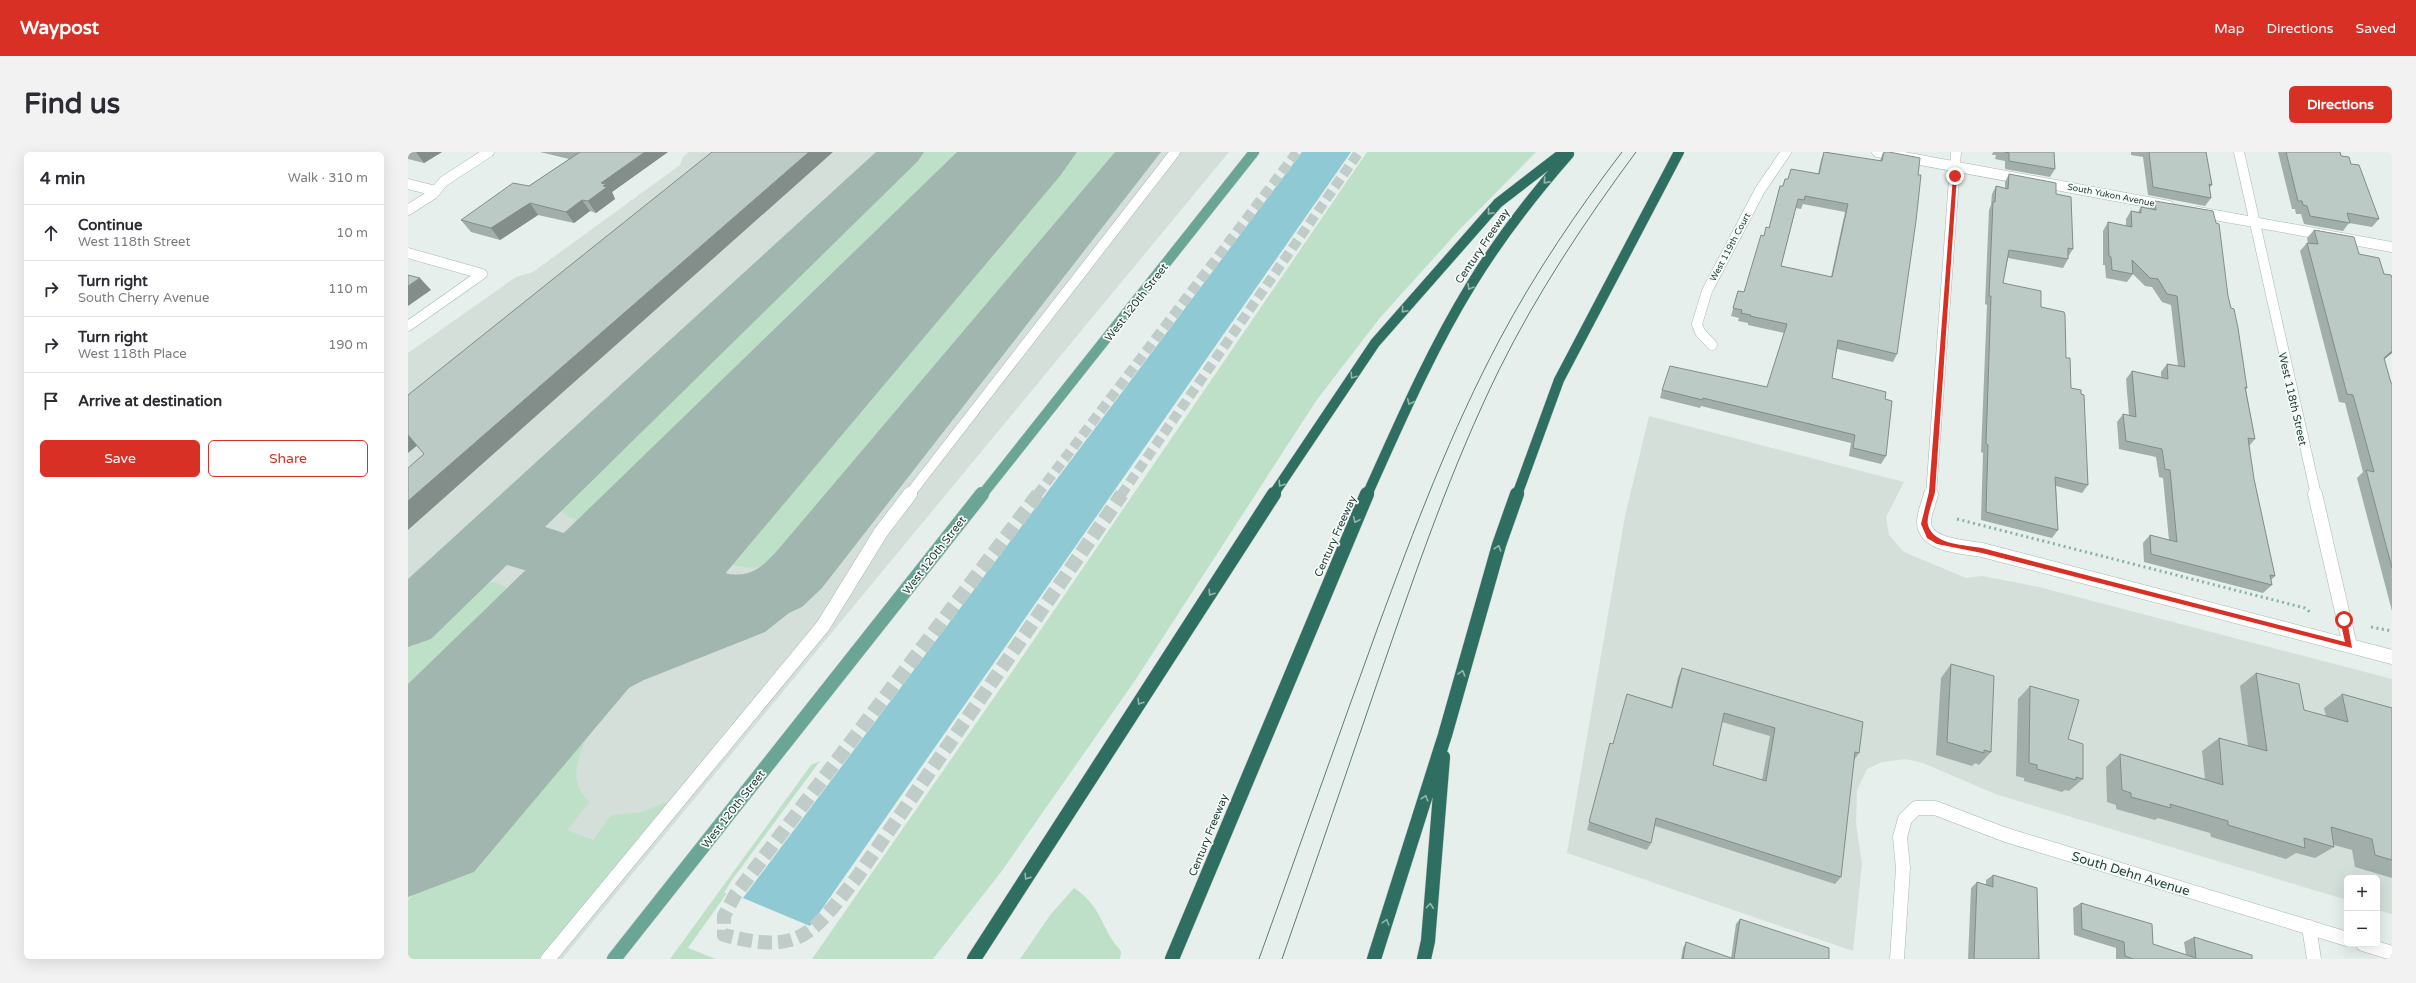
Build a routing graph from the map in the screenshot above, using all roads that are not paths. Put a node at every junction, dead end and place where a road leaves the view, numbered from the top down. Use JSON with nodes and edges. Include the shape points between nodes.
{"nodes":[{"id":1,"x":489,"y":152,"type":"edge"},
{"id":2,"x":1175,"y":152,"type":"edge"},
{"id":3,"x":1254,"y":152,"type":"edge"},
{"id":4,"x":1564,"y":152,"type":"edge"},
{"id":5,"x":1572,"y":152,"type":"edge"},
{"id":6,"x":1786,"y":152,"type":"edge"},
{"id":7,"x":1877,"y":152,"type":"edge"},
{"id":8,"x":1956,"y":152,"type":"edge"},
{"id":9,"x":2239,"y":152,"type":"edge"},
{"id":10,"x":1678,"y":153,"type":"edge"},
{"id":11,"x":1955,"y":166,"type":"junction"},
{"id":12,"x":408,"y":184,"type":"edge"},
{"id":13,"x":436,"y":191,"type":"junction"},
{"id":14,"x":408,"y":210,"type":"edge"},
{"id":15,"x":2253,"y":222,"type":"junction"},
{"id":16,"x":2392,"y":248,"type":"edge"},
{"id":17,"x":408,"y":253,"type":"edge"},
{"id":18,"x":408,"y":326,"type":"edge"},
{"id":19,"x":1712,"y":345,"type":"dead end"},
{"id":20,"x":2350,"y":646,"type":"junction"},
{"id":21,"x":2392,"y":657,"type":"edge"},
{"id":22,"x":1445,"y":735,"type":"junction"},
{"id":23,"x":2309,"y":927,"type":"junction"},
{"id":24,"x":2344,"y":938,"type":"edge"},
{"id":25,"x":2373,"y":947,"type":"edge"},
{"id":26,"x":2392,"y":953,"type":"edge"},
{"id":27,"x":548,"y":959,"type":"edge"},
{"id":28,"x":614,"y":959,"type":"edge"},
{"id":29,"x":974,"y":959,"type":"edge"},
{"id":30,"x":1172,"y":959,"type":"edge"},
{"id":31,"x":1374,"y":959,"type":"edge"},
{"id":32,"x":1424,"y":959,"type":"edge"},
{"id":33,"x":1897,"y":959,"type":"edge"},
{"id":34,"x":2314,"y":959,"type":"edge"}],
"edges":[{"from":1,"to":13,"type":"street","via":[[444,181]]},
{"from":2,"to":27,"type":"street","via":[[881,532],[823,626]]},
{"from":3,"to":28,"type":"main road","name":"West 120th Street"},
{"from":4,"to":29,"type":"highway","one_way":true,"via":[[1498,203],[1375,343]]},
{"from":5,"to":30,"type":"highway","name":"Century Freeway","one_way":true,"via":[[1530,199],[1471,285],[1422,375],[1348,537]]},
{"from":6,"to":19,"type":"street","name":"West 119th Court","via":[[1760,190],[1707,291],[1697,324],[1700,332]]},
{"from":7,"to":11,"type":"street","name":"South Yukon Avenue"},
{"from":8,"to":11,"type":"street"},
{"from":9,"to":15,"type":"street","name":"West 118th Street"},
{"from":22,"to":10,"type":"highway","one_way":true,"via":[[1499,545],[1559,380]]},
{"from":11,"to":15,"type":"street","name":"South Yukon Avenue"},
{"from":11,"to":20,"type":"street","via":[[1932,492],[1924,524],[1930,536],[1939,542],[1990,552]]},
{"from":12,"to":13,"type":"street"},
{"from":13,"to":14,"type":"street"},
{"from":15,"to":16,"type":"street","name":"South Yukon Avenue"},
{"from":15,"to":20,"type":"street","name":"West 118th Street"},
{"from":17,"to":18,"type":"street","via":[[482,274]]},
{"from":20,"to":21,"type":"street"},
{"from":31,"to":22,"type":"highway","one_way":true},
{"from":32,"to":22,"type":"highway","one_way":true,"via":[[1428,941]]},
{"from":23,"to":24,"type":"street","name":"South Dehn Avenue"},
{"from":23,"to":33,"type":"street","name":"South Dehn Avenue","via":[[2006,835],[1935,808],[1916,808],[1905,819],[1900,837],[1903,868]]},
{"from":23,"to":34,"type":"street"},
{"from":25,"to":26,"type":"street"}]}
